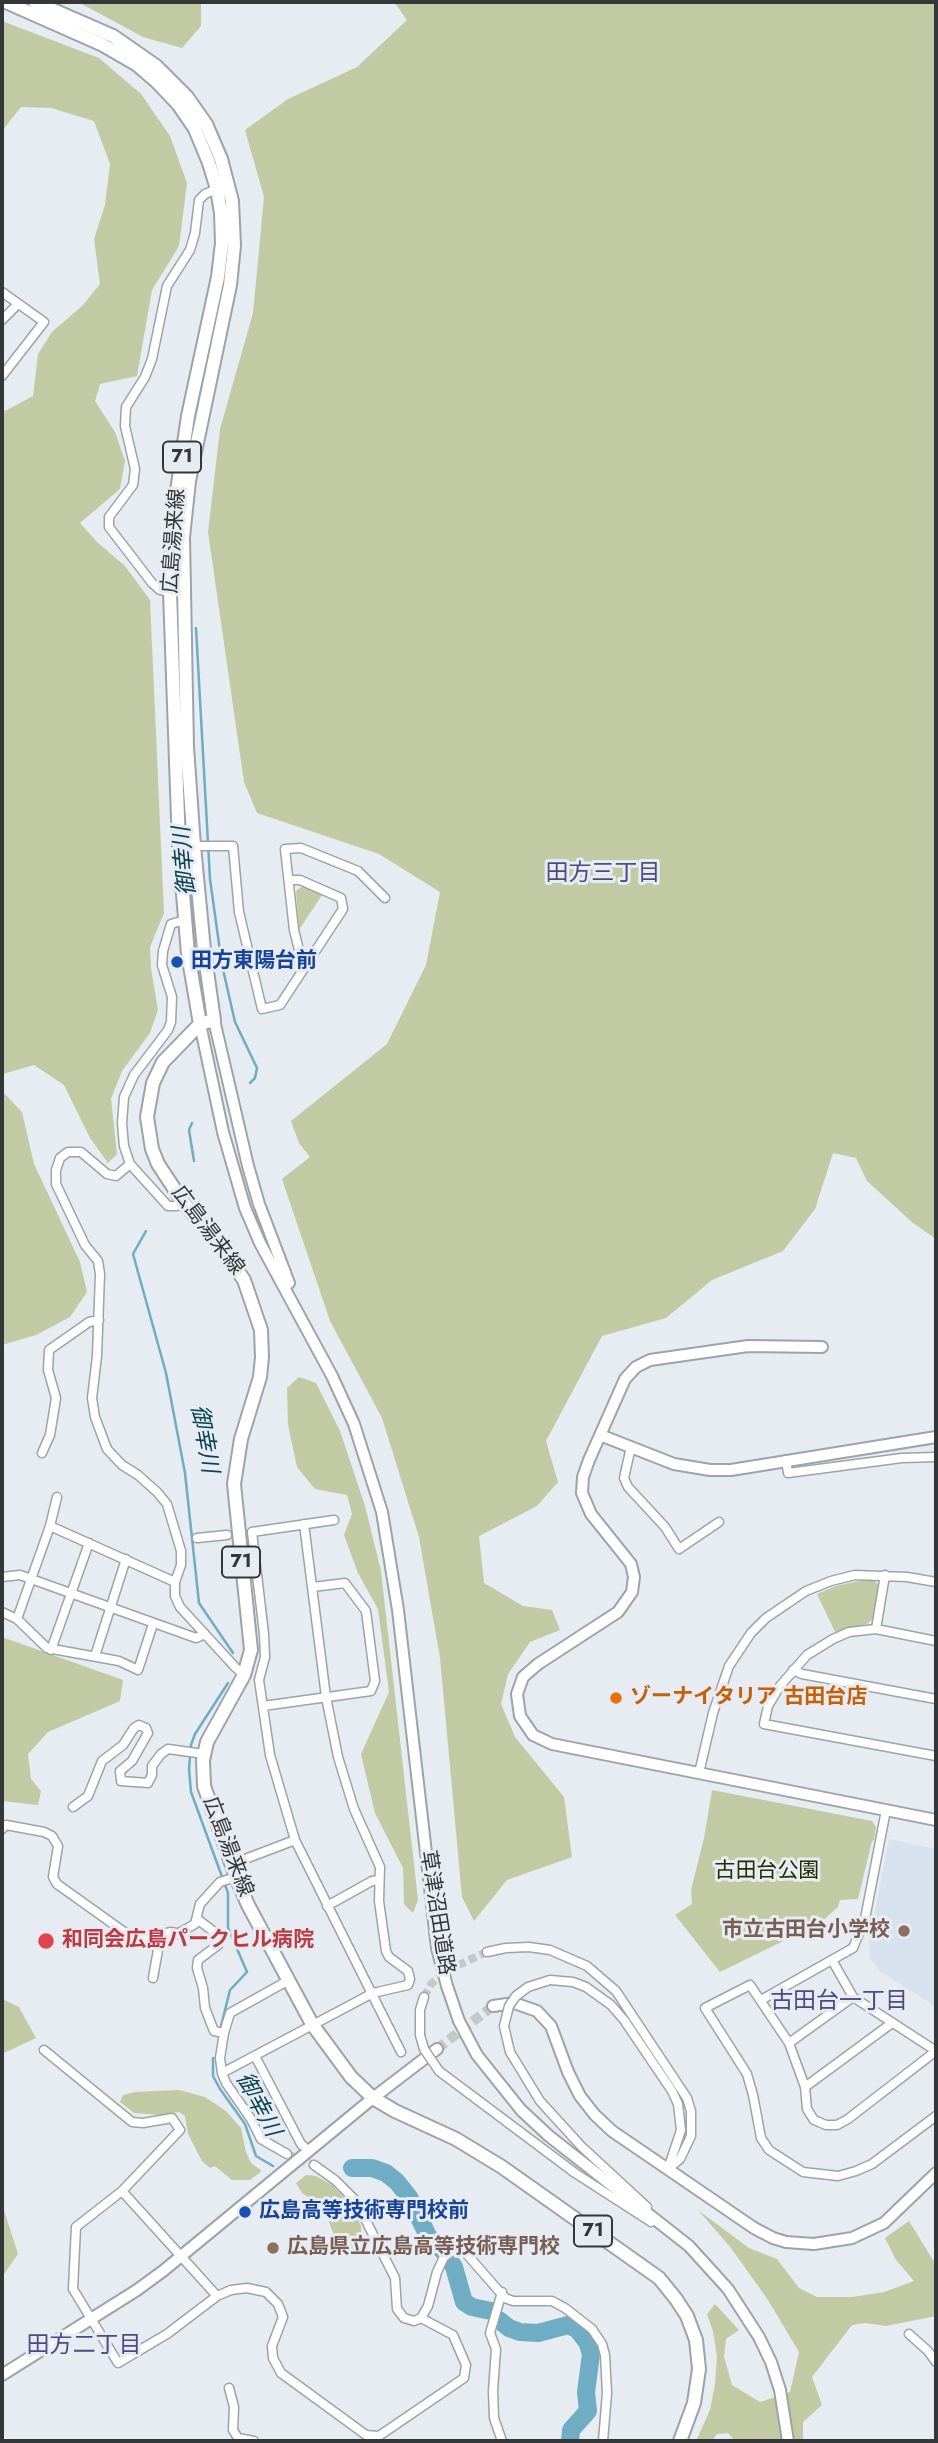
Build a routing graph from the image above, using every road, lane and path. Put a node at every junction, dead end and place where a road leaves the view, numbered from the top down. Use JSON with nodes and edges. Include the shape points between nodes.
{"nodes":[{"id":1,"x":6,"y":2,"type":"edge"},
{"id":2,"x":35,"y":2,"type":"edge"},
{"id":3,"x":217,"y":189,"type":"junction"},
{"id":4,"x":2,"y":292,"type":"edge"},
{"id":5,"x":18,"y":304,"type":"junction"},
{"id":6,"x":2,"y":320,"type":"edge"},
{"id":7,"x":2,"y":376,"type":"edge"},
{"id":8,"x":176,"y":592,"type":"junction"},
{"id":9,"x":179,"y":846,"type":"junction"},
{"id":10,"x":194,"y":846,"type":"junction"},
{"id":11,"x":289,"y":880,"type":"junction"},
{"id":12,"x":385,"y":898,"type":"dead end"},
{"id":13,"x":185,"y":920,"type":"junction"},
{"id":14,"x":306,"y":965,"type":"junction"},
{"id":15,"x":214,"y":1020,"type":"junction"},
{"id":16,"x":200,"y":1024,"type":"junction"},
{"id":17,"x":130,"y":1164,"type":"junction"},
{"id":18,"x":183,"y":1202,"type":"junction"},
{"id":19,"x":301,"y":1315,"type":"junction"},
{"id":20,"x":99,"y":1320,"type":"junction"},
{"id":21,"x":822,"y":1347,"type":"dead end"},
{"id":22,"x":600,"y":1435,"type":"junction"},
{"id":23,"x":936,"y":1437,"type":"edge"},
{"id":24,"x":631,"y":1447,"type":"junction"},
{"id":25,"x":42,"y":1453,"type":"dead end"},
{"id":26,"x":936,"y":1457,"type":"edge"},
{"id":27,"x":786,"y":1461,"type":"junction"},
{"id":28,"x":57,"y":1497,"type":"dead end"},
{"id":29,"x":334,"y":1520,"type":"dead end"},
{"id":30,"x":719,"y":1521,"type":"dead end"},
{"id":31,"x":304,"y":1524,"type":"junction"},
{"id":32,"x":50,"y":1526,"type":"junction"},
{"id":33,"x":227,"y":1535,"type":"dead end"},
{"id":34,"x":197,"y":1538,"type":"dead end"},
{"id":35,"x":89,"y":1543,"type":"junction"},
{"id":36,"x":126,"y":1559,"type":"junction"},
{"id":37,"x":885,"y":1575,"type":"junction"},
{"id":38,"x":2,"y":1577,"type":"edge"},
{"id":39,"x":30,"y":1579,"type":"junction"},
{"id":40,"x":175,"y":1582,"type":"junction"},
{"id":41,"x":936,"y":1583,"type":"edge"},
{"id":42,"x":313,"y":1587,"type":"junction"},
{"id":43,"x":72,"y":1595,"type":"junction"},
{"id":44,"x":111,"y":1609,"type":"junction"},
{"id":45,"x":2,"y":1612,"type":"edge"},
{"id":46,"x":17,"y":1619,"type":"junction"},
{"id":47,"x":153,"y":1624,"type":"junction"},
{"id":48,"x":876,"y":1629,"type":"junction"},
{"id":49,"x":205,"y":1634,"type":"junction"},
{"id":50,"x":936,"y":1641,"type":"edge"},
{"id":51,"x":51,"y":1650,"type":"junction"},
{"id":52,"x":95,"y":1656,"type":"junction"},
{"id":53,"x":793,"y":1670,"type":"junction"},
{"id":54,"x":244,"y":1675,"type":"junction"},
{"id":55,"x":326,"y":1697,"type":"junction"},
{"id":56,"x":936,"y":1699,"type":"edge"},
{"id":57,"x":263,"y":1706,"type":"junction"},
{"id":58,"x":204,"y":1754,"type":"junction"},
{"id":59,"x":936,"y":1756,"type":"edge"},
{"id":60,"x":699,"y":1773,"type":"junction"},
{"id":61,"x":73,"y":1807,"type":"dead end"},
{"id":62,"x":886,"y":1810,"type":"junction"},
{"id":63,"x":936,"y":1820,"type":"edge"},
{"id":64,"x":2,"y":1829,"type":"edge"},
{"id":65,"x":295,"y":1840,"type":"junction"},
{"id":66,"x":234,"y":1871,"type":"junction"},
{"id":67,"x":379,"y":1880,"type":"junction"},
{"id":68,"x":327,"y":1906,"type":"junction"},
{"id":69,"x":197,"y":1919,"type":"junction"},
{"id":70,"x":177,"y":1933,"type":"junction"},
{"id":71,"x":486,"y":1952,"type":"tunnel mouth"},
{"id":72,"x":832,"y":1960,"type":"junction"},
{"id":73,"x":153,"y":1978,"type":"dead end"},
{"id":74,"x":289,"y":1980,"type":"junction"},
{"id":75,"x":373,"y":1993,"type":"junction"},
{"id":76,"x":424,"y":1997,"type":"tunnel mouth"},
{"id":77,"x":853,"y":1997,"type":"junction"},
{"id":78,"x":761,"y":2000,"type":"junction"},
{"id":79,"x":493,"y":2006,"type":"tunnel mouth"},
{"id":80,"x":892,"y":2023,"type":"junction"},
{"id":81,"x":312,"y":2024,"type":"junction"},
{"id":82,"x":224,"y":2034,"type":"junction"},
{"id":83,"x":789,"y":2043,"type":"junction"},
{"id":84,"x":44,"y":2049,"type":"dead end"},
{"id":85,"x":438,"y":2049,"type":"tunnel mouth"},
{"id":86,"x":936,"y":2051,"type":"edge"},
{"id":87,"x":401,"y":2053,"type":"dead end"},
{"id":88,"x":255,"y":2056,"type":"junction"},
{"id":89,"x":222,"y":2073,"type":"junction"},
{"id":90,"x":805,"y":2087,"type":"junction"},
{"id":91,"x":373,"y":2098,"type":"junction"},
{"id":92,"x":936,"y":2116,"type":"edge"},
{"id":93,"x":309,"y":2151,"type":"junction"},
{"id":94,"x":287,"y":2154,"type":"tunnel mouth"},
{"id":95,"x":314,"y":2165,"type":"tunnel mouth"},
{"id":96,"x":668,"y":2169,"type":"junction"},
{"id":97,"x":936,"y":2173,"type":"edge"},
{"id":98,"x":122,"y":2191,"type":"junction"},
{"id":99,"x":689,"y":2246,"type":"junction"},
{"id":100,"x":182,"y":2255,"type":"junction"},
{"id":101,"x":502,"y":2292,"type":"junction"},
{"id":102,"x":217,"y":2296,"type":"junction"},
{"id":103,"x":421,"y":2318,"type":"junction"},
{"id":104,"x":91,"y":2319,"type":"junction"},
{"id":105,"x":909,"y":2334,"type":"dead end"},
{"id":106,"x":936,"y":2362,"type":"edge"},
{"id":107,"x":2,"y":2375,"type":"edge"},
{"id":108,"x":229,"y":2388,"type":"dead end"},
{"id":109,"x":254,"y":2441,"type":"edge"},
{"id":110,"x":502,"y":2441,"type":"edge"},
{"id":111,"x":603,"y":2441,"type":"edge"},
{"id":112,"x":680,"y":2441,"type":"edge"},
{"id":113,"x":788,"y":2441,"type":"edge"}],
"edges":[{"from":1,"to":3,"type":"main road","name":"広島湯来線","number":"71","via":[[103,45],[157,82],[195,129]]},
{"from":2,"to":8,"type":"main road","name":"広島湯来線","number":"71","via":[[113,36],[156,66],[206,124],[227,180],[234,246],[230,285],[188,481]]},
{"from":3,"to":8,"type":"main road","name":"広島湯来線","number":"71","via":[[222,243],[186,429],[173,527]]},
{"from":3,"to":8,"type":"street","via":[[199,200],[190,250],[167,286],[152,359],[126,407],[133,485],[109,517],[109,527],[152,583],[160,590]]},
{"from":4,"to":5,"type":"street"},
{"from":5,"to":6,"type":"street"},
{"from":5,"to":7,"type":"street","via":[[44,322]]},
{"from":8,"to":9,"type":"main road","name":"広島湯来線","number":"71"},
{"from":8,"to":10,"type":"main road","name":"広島湯来線","number":"71"},
{"from":9,"to":10,"type":"street"},
{"from":9,"to":13,"type":"main road","name":"広島湯来線","number":"71"},
{"from":10,"to":14,"type":"street","via":[[233,846],[239,912],[262,1009],[280,1005]]},
{"from":10,"to":15,"type":"main road","name":"広島湯来線","number":"71"},
{"from":11,"to":12,"type":"street","via":[[285,849],[301,848],[358,872]]},
{"from":11,"to":14,"type":"street","via":[[294,930]]},
{"from":11,"to":14,"type":"street","via":[[300,880],[341,898],[343,909]]},
{"from":13,"to":16,"type":"main road","name":"広島湯来線","number":"71"},
{"from":13,"to":17,"type":"street","via":[[171,924],[163,951],[162,965],[172,997],[171,1022],[124,1097],[122,1123]]},
{"from":15,"to":16,"type":"main road","name":"広島湯来線","number":"71"},
{"from":15,"to":19,"type":"street","via":[[248,1166]]},
{"from":16,"to":18,"type":"main road","name":"広島湯来線","number":"71","via":[[163,1062],[148,1100],[152,1149]]},
{"from":16,"to":19,"type":"street","via":[[245,1208]]},
{"from":17,"to":18,"type":"street","via":[[168,1206]]},
{"from":17,"to":20,"type":"street","via":[[116,1176],[81,1152],[68,1152],[56,1170],[56,1184],[85,1245],[99,1261]]},
{"from":18,"to":54,"type":"main road","name":"広島湯来線","number":"71","via":[[244,1280],[261,1330],[260,1377],[241,1439],[234,1484],[251,1642]]},
{"from":19,"to":99,"type":"street","name":"草津沼田道路","via":[[354,1424],[382,1512],[398,1610],[437,1948],[460,2021],[477,2054],[521,2110]]},
{"from":20,"to":25,"type":"street","via":[[89,1322],[50,1350],[48,1370],[56,1398]]},
{"from":20,"to":40,"type":"street","via":[[92,1398],[95,1417],[107,1449],[167,1504],[181,1551]]},
{"from":21,"to":22,"type":"street","via":[[748,1346],[650,1360],[625,1379]]},
{"from":22,"to":24,"type":"street"},
{"from":22,"to":60,"type":"street","via":[[582,1493],[591,1514],[631,1564],[632,1592],[618,1612],[523,1677],[517,1694],[520,1716],[533,1735],[552,1744]]},
{"from":23,"to":27,"type":"street"},
{"from":24,"to":27,"type":"street","via":[[674,1464],[709,1470]]},
{"from":24,"to":30,"type":"street","via":[[624,1478],[628,1487],[679,1549]]},
{"from":26,"to":27,"type":"street","via":[[788,1473]]},
{"from":28,"to":32,"type":"street"},
{"from":29,"to":31,"type":"street"},
{"from":31,"to":42,"type":"street"},
{"from":31,"to":57,"type":"street","via":[[249,1532],[264,1634],[259,1680]]},
{"from":32,"to":35,"type":"street"},
{"from":32,"to":39,"type":"street"},
{"from":33,"to":34,"type":"street"},
{"from":35,"to":36,"type":"street"},
{"from":35,"to":43,"type":"street"},
{"from":36,"to":40,"type":"street"},
{"from":36,"to":44,"type":"street"},
{"from":37,"to":41,"type":"street"},
{"from":37,"to":48,"type":"street"},
{"from":37,"to":60,"type":"street","via":[[855,1575],[806,1591],[751,1633],[722,1684]]},
{"from":38,"to":39,"type":"street"},
{"from":39,"to":43,"type":"street"},
{"from":39,"to":46,"type":"street"},
{"from":40,"to":49,"type":"street","via":[[180,1607]]},
{"from":42,"to":55,"type":"street"},
{"from":42,"to":55,"type":"street","via":[[345,1583],[366,1611],[375,1681],[372,1691]]},
{"from":43,"to":44,"type":"street"},
{"from":43,"to":51,"type":"street"},
{"from":44,"to":47,"type":"street"},
{"from":44,"to":52,"type":"street"},
{"from":45,"to":46,"type":"street"},
{"from":46,"to":51,"type":"street"},
{"from":47,"to":49,"type":"street","via":[[196,1638]]},
{"from":47,"to":52,"type":"street","via":[[138,1670]]},
{"from":48,"to":50,"type":"street"},
{"from":48,"to":53,"type":"street","via":[[833,1639]]},
{"from":49,"to":54,"type":"street"},
{"from":51,"to":52,"type":"street"},
{"from":53,"to":56,"type":"street"},
{"from":53,"to":59,"type":"street","via":[[768,1706],[764,1724]]},
{"from":54,"to":58,"type":"main road","name":"広島湯来線","number":"71","via":[[211,1732]]},
{"from":55,"to":57,"type":"street"},
{"from":55,"to":67,"type":"street","via":[[338,1757],[354,1809],[380,1867]]},
{"from":57,"to":65,"type":"street","via":[[270,1755]]},
{"from":58,"to":61,"type":"street","via":[[168,1749],[152,1766],[148,1783],[121,1781],[120,1771],[132,1761],[148,1733],[139,1725],[123,1745],[102,1760],[88,1796]]},
{"from":58,"to":66,"type":"main road","name":"広島湯来線","number":"71","via":[[204,1786]]},
{"from":60,"to":62,"type":"street"},
{"from":62,"to":63,"type":"street"},
{"from":62,"to":72,"type":"street","via":[[865,1919],[853,1948]]},
{"from":64,"to":70,"type":"street","via":[[6,1825],[52,1836],[58,1846],[52,1877],[57,1884],[127,1934]]},
{"from":65,"to":66,"type":"street"},
{"from":65,"to":68,"type":"street"},
{"from":66,"to":69,"type":"street","via":[[200,1905]]},
{"from":66,"to":74,"type":"main road","name":"広島湯来線","number":"71"},
{"from":67,"to":68,"type":"street"},
{"from":67,"to":75,"type":"street","via":[[386,1951],[408,1971],[410,1979],[408,1985]]},
{"from":68,"to":75,"type":"street"},
{"from":69,"to":70,"type":"street"},
{"from":69,"to":82,"type":"street","via":[[217,1938],[218,1945],[198,1961],[197,1968],[214,2031]]},
{"from":70,"to":73,"type":"street","via":[[159,1944]]},
{"from":71,"to":96,"type":"street","via":[[528,1947],[550,1950],[587,1966],[616,1991],[687,2098],[691,2136],[680,2159]]},
{"from":72,"to":77,"type":"street"},
{"from":72,"to":78,"type":"street"},
{"from":74,"to":81,"type":"main road","name":"広島湯来線","number":"71"},
{"from":74,"to":82,"type":"street","via":[[230,2013]]},
{"from":75,"to":81,"type":"street"},
{"from":75,"to":87,"type":"street"},
{"from":76,"to":99,"type":"street","bridge":true,"via":[[420,2035],[439,2071],[575,2173]]},
{"from":77,"to":80,"type":"street"},
{"from":77,"to":83,"type":"street"},
{"from":78,"to":83,"type":"street"},
{"from":78,"to":92,"type":"street","via":[[750,1984],[705,2008],[747,2074],[761,2138],[784,2160],[818,2175],[856,2171]]},
{"from":79,"to":96,"type":"street","via":[[514,2003],[537,2011],[551,2026],[580,2096],[595,2115]]},
{"from":80,"to":86,"type":"street"},
{"from":80,"to":90,"type":"street"},
{"from":81,"to":88,"type":"street"},
{"from":81,"to":91,"type":"main road","name":"広島湯来線","number":"71","via":[[351,2077]]},
{"from":82,"to":89,"type":"street"},
{"from":83,"to":90,"type":"street"},
{"from":84,"to":98,"type":"street","via":[[132,2122],[172,2118],[180,2130]]},
{"from":85,"to":91,"type":"street"},
{"from":86,"to":90,"type":"street","via":[[837,2124],[814,2120],[807,2109]]},
{"from":88,"to":89,"type":"street"},
{"from":88,"to":93,"type":"street"},
{"from":89,"to":94,"type":"street","via":[[261,2139]]},
{"from":91,"to":93,"type":"street"},
{"from":91,"to":112,"type":"main road","name":"広島湯来線","number":"71","via":[[480,2153],[659,2278],[687,2316],[698,2354],[698,2385]]},
{"from":93,"to":100,"type":"street"},
{"from":95,"to":103,"type":"street","via":[[356,2201],[395,2278],[397,2309],[404,2318]]},
{"from":96,"to":97,"type":"street","via":[[754,2228],[786,2242],[814,2244],[852,2238],[884,2222]]},
{"from":96,"to":99,"type":"street","bridge":true,"via":[[681,2130],[678,2104],[611,2005],[572,1982],[550,1980],[516,1996],[504,2026],[510,2052],[540,2101]]},
{"from":98,"to":100,"type":"street"},
{"from":98,"to":104,"type":"street","via":[[76,2227],[74,2289]]},
{"from":99,"to":113,"type":"street","name":"草津沼田道路","via":[[728,2289],[771,2362]]},
{"from":100,"to":102,"type":"street"},
{"from":100,"to":104,"type":"street"},
{"from":101,"to":103,"type":"street","via":[[464,2251],[454,2250],[437,2272]]},
{"from":101,"to":110,"type":"street","via":[[490,2333],[496,2349],[494,2418]]},
{"from":101,"to":111,"type":"street","via":[[513,2301],[552,2301],[592,2329],[605,2356]]},
{"from":102,"to":103,"type":"street","via":[[247,2288],[266,2292],[283,2317],[272,2346],[272,2358],[281,2373],[366,2435],[379,2436],[464,2378],[466,2365],[453,2335]]},
{"from":102,"to":104,"type":"street","via":[[118,2363]]},
{"from":104,"to":107,"type":"street"},
{"from":105,"to":106,"type":"street"},
{"from":108,"to":109,"type":"street","via":[[233,2430],[238,2438]]}]}
